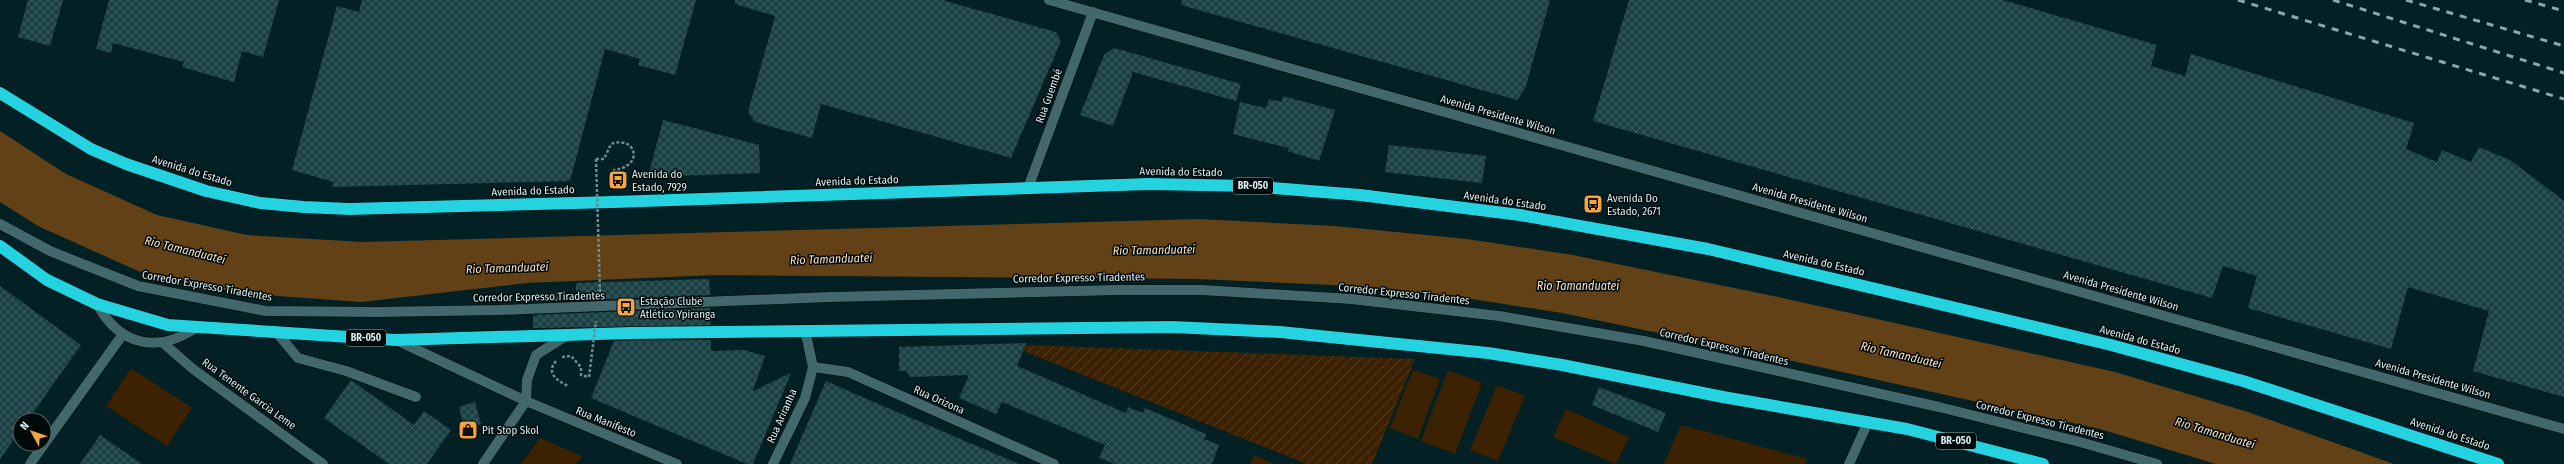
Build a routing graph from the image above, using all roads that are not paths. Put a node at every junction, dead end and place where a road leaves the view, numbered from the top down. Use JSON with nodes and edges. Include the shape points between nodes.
{"nodes":[{"id":1,"x":1049,"y":0,"type":"edge"},
{"id":2,"x":1093,"y":12,"type":"junction"},
{"id":3,"x":0,"y":93,"type":"edge"},
{"id":4,"x":1028,"y":188,"type":"junction"},
{"id":5,"x":0,"y":224,"type":"edge"},
{"id":6,"x":0,"y":246,"type":"edge"},
{"id":7,"x":97,"y":304,"type":"junction"},
{"id":8,"x":197,"y":326,"type":"junction"},
{"id":9,"x":805,"y":330,"type":"junction"},
{"id":10,"x":123,"y":334,"type":"junction"},
{"id":11,"x":278,"y":334,"type":"junction"},
{"id":12,"x":566,"y":336,"type":"junction"},
{"id":13,"x":395,"y":340,"type":"junction"},
{"id":14,"x":162,"y":342,"type":"junction"},
{"id":15,"x":813,"y":367,"type":"junction"},
{"id":16,"x":416,"y":398,"type":"dead end"},
{"id":17,"x":526,"y":401,"type":"junction"},
{"id":18,"x":1868,"y":422,"type":"junction"},
{"id":19,"x":2564,"y":429,"type":"edge"},
{"id":20,"x":30,"y":464,"type":"edge"},
{"id":21,"x":323,"y":464,"type":"edge"},
{"id":22,"x":483,"y":464,"type":"edge"},
{"id":23,"x":677,"y":464,"type":"edge"},
{"id":24,"x":774,"y":464,"type":"edge"},
{"id":25,"x":1054,"y":464,"type":"edge"},
{"id":26,"x":1849,"y":464,"type":"edge"},
{"id":27,"x":2043,"y":464,"type":"edge"},
{"id":28,"x":2157,"y":464,"type":"edge"},
{"id":29,"x":2498,"y":464,"type":"edge"}],
"edges":[{"from":1,"to":2,"type":"main road","name":"Avenida Presidente Wilson"},
{"from":2,"to":4,"type":"main road","name":"Rua Guembé"},
{"from":2,"to":19,"type":"main road","name":"Avenida Presidente Wilson"},
{"from":3,"to":4,"type":"highway","name":"Avenida do Estado","number":"BR-050","via":[[91,149],[126,164],[206,191],[260,203],[304,207],[373,208]]},
{"from":4,"to":29,"type":"highway","name":"Avenida do Estado","number":"BR-050","via":[[1149,184],[1241,186],[1360,195],[1520,215],[1708,249],[2096,342],[2243,381]]},
{"from":5,"to":28,"type":"main road","name":"Corredor Expresso Tiradentes","bridge":true,"via":[[50,251],[138,286],[266,311],[500,310],[837,297],[1118,290],[1202,290],[1358,300],[1499,316],[1644,341],[1939,407]]},
{"from":6,"to":7,"type":"highway","number":"BR-050","via":[[47,280]]},
{"from":7,"to":8,"type":"highway","number":"BR-050","via":[[148,321]]},
{"from":7,"to":10,"type":"main road","via":[[104,317]]},
{"from":8,"to":11,"type":"highway","number":"BR-050"},
{"from":8,"to":14,"type":"main road","via":[[185,335]]},
{"from":9,"to":12,"type":"highway","number":"BR-050"},
{"from":9,"to":15,"type":"main road","name":"Rua Ariranha"},
{"from":9,"to":18,"type":"highway","number":"BR-050","via":[[1172,327],[1280,332],[1451,349],[1562,364],[1723,397]]},
{"from":10,"to":14,"type":"main road","via":[[141,341]]},
{"from":10,"to":20,"type":"main road"},
{"from":11,"to":13,"type":"highway","number":"BR-050"},
{"from":11,"to":16,"type":"main road","via":[[298,358],[346,371]]},
{"from":12,"to":13,"type":"highway","number":"BR-050"},
{"from":12,"to":17,"type":"main road","via":[[536,355],[527,380]]},
{"from":13,"to":17,"type":"main road","name":"Rua Manifesto"},
{"from":14,"to":21,"type":"main road","name":"Rua Tenente Garcia Leme","via":[[194,369]]},
{"from":15,"to":24,"type":"main road","name":"Rua Ariranha","via":[[805,398]]},
{"from":15,"to":25,"type":"main road","name":"Rua Orizona","via":[[848,372]]},
{"from":17,"to":22,"type":"main road"},
{"from":17,"to":23,"type":"main road","name":"Rua Manifesto"},
{"from":18,"to":26,"type":"main road"},
{"from":18,"to":27,"type":"highway","number":"BR-050","via":[[1907,429]]}]}
